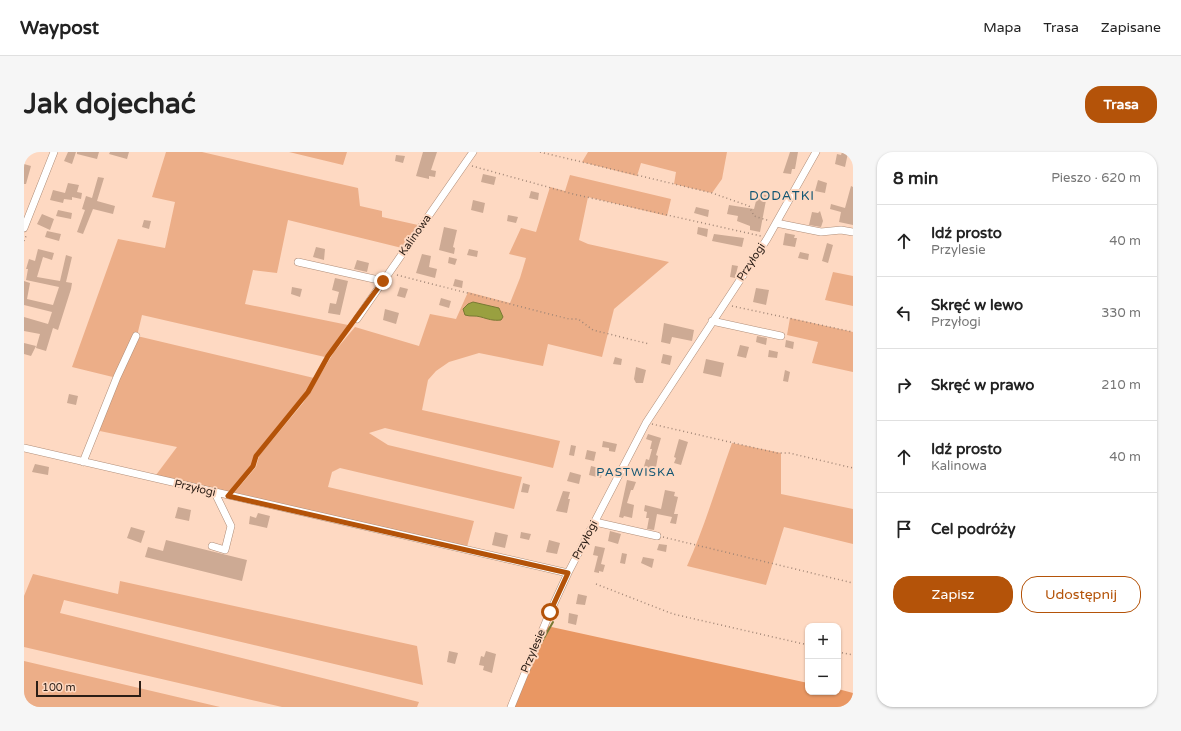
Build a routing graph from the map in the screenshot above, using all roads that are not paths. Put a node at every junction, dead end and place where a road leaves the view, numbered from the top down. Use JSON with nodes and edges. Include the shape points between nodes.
{"nodes":[{"id":1,"x":54,"y":152,"type":"edge"},
{"id":2,"x":473,"y":152,"type":"edge"},
{"id":3,"x":816,"y":152,"type":"edge"},
{"id":4,"x":776,"y":223,"type":"junction"},
{"id":5,"x":24,"y":228,"type":"edge"},
{"id":6,"x":853,"y":232,"type":"edge"},
{"id":7,"x":298,"y":262,"type":"dead end"},
{"id":8,"x":383,"y":281,"type":"junction"},
{"id":9,"x":357,"y":319,"type":"road end"},
{"id":10,"x":712,"y":321,"type":"junction"},
{"id":11,"x":136,"y":336,"type":"dead end"},
{"id":12,"x":781,"y":336,"type":"dead end"},
{"id":13,"x":24,"y":448,"type":"edge"},
{"id":14,"x":82,"y":462,"type":"junction"},
{"id":15,"x":215,"y":493,"type":"junction"},
{"id":16,"x":595,"y":522,"type":"junction"},
{"id":17,"x":657,"y":536,"type":"road end"},
{"id":18,"x":212,"y":546,"type":"dead end"},
{"id":19,"x":568,"y":573,"type":"junction"},
{"id":20,"x":511,"y":707,"type":"edge"}],
"edges":[{"from":1,"to":5,"type":"street"},
{"from":2,"to":8,"type":"street","name":"Kalinowa"},
{"from":3,"to":4,"type":"street","name":"Przyłogi"},
{"from":4,"to":6,"type":"street","via":[[821,232]]},
{"from":4,"to":10,"type":"street","name":"Przyłogi"},
{"from":7,"to":8,"type":"street"},
{"from":8,"to":9,"type":"street","name":"Kalinowa"},
{"from":10,"to":12,"type":"street"},
{"from":10,"to":16,"type":"street","name":"Przyłogi","via":[[646,423]]},
{"from":11,"to":14,"type":"street"},
{"from":13,"to":14,"type":"street","name":"Przyłogi"},
{"from":14,"to":15,"type":"street","name":"Przyłogi"},
{"from":15,"to":18,"type":"street","via":[[231,526],[226,550]]},
{"from":15,"to":19,"type":"street","name":"Przyłogi"},
{"from":16,"to":17,"type":"street"},
{"from":16,"to":19,"type":"street","name":"Przyłogi"},
{"from":19,"to":20,"type":"street","name":"Przylesie"}]}
